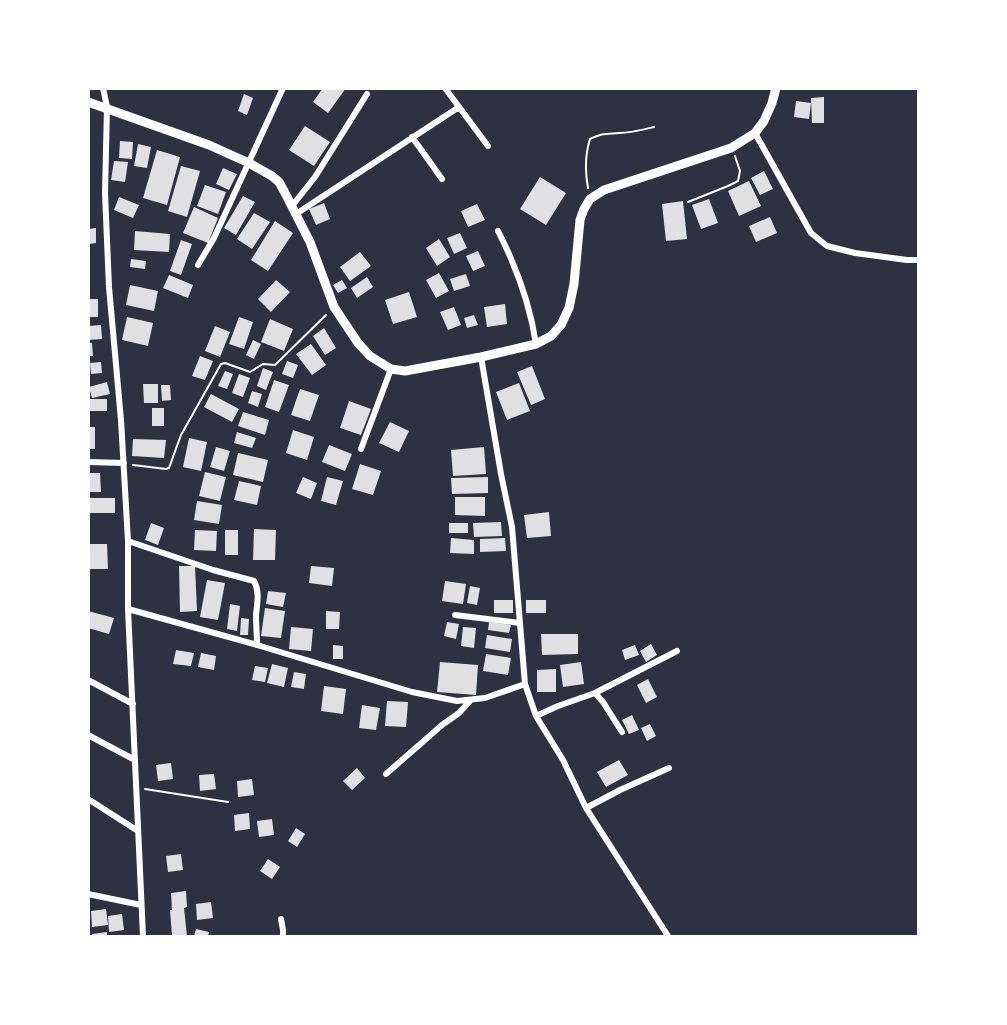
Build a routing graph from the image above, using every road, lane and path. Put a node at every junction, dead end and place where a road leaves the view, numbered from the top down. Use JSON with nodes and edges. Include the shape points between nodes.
{"nodes":[{"id":1,"x":103,"y":88,"type":"edge"},
{"id":2,"x":283,"y":88,"type":"edge"},
{"id":3,"x":445,"y":88,"type":"edge"},
{"id":4,"x":776,"y":88,"type":"edge"},
{"id":5,"x":367,"y":94,"type":"dead end"},
{"id":6,"x":88,"y":102,"type":"edge"},
{"id":7,"x":107,"y":107,"type":"junction"},
{"id":8,"x":459,"y":107,"type":"junction"},
{"id":9,"x":654,"y":127,"type":"dead end"},
{"id":10,"x":755,"y":133,"type":"junction"},
{"id":11,"x":412,"y":137,"type":"junction"},
{"id":12,"x":488,"y":146,"type":"dead end"},
{"id":13,"x":731,"y":148,"type":"junction"},
{"id":14,"x":249,"y":163,"type":"junction"},
{"id":15,"x":442,"y":179,"type":"dead end"},
{"id":16,"x":590,"y":200,"type":"junction"},
{"id":17,"x":688,"y":202,"type":"dead end"},
{"id":18,"x":294,"y":210,"type":"junction"},
{"id":19,"x":498,"y":231,"type":"dead end"},
{"id":20,"x":918,"y":260,"type":"edge"},
{"id":21,"x":198,"y":265,"type":"dead end"},
{"id":22,"x":334,"y":307,"type":"junction"},
{"id":23,"x":536,"y":344,"type":"junction"},
{"id":24,"x":481,"y":357,"type":"junction"},
{"id":25,"x":391,"y":369,"type":"junction"},
{"id":26,"x":361,"y":449,"type":"dead end"},
{"id":27,"x":88,"y":462,"type":"edge"},
{"id":28,"x":124,"y":464,"type":"junction"},
{"id":29,"x":128,"y":540,"type":"junction"},
{"id":30,"x":128,"y":609,"type":"junction"},
{"id":31,"x":455,"y":615,"type":"dead end"},
{"id":32,"x":520,"y":622,"type":"junction"},
{"id":33,"x":257,"y":645,"type":"junction"},
{"id":34,"x":677,"y":651,"type":"dead end"},
{"id":35,"x":88,"y":680,"type":"edge"},
{"id":36,"x":525,"y":684,"type":"junction"},
{"id":37,"x":595,"y":693,"type":"junction"},
{"id":38,"x":470,"y":700,"type":"junction"},
{"id":39,"x":133,"y":704,"type":"junction"},
{"id":40,"x":536,"y":716,"type":"junction"},
{"id":41,"x":622,"y":732,"type":"dead end"},
{"id":42,"x":88,"y":735,"type":"edge"},
{"id":43,"x":135,"y":760,"type":"junction"},
{"id":44,"x":669,"y":768,"type":"dead end"},
{"id":45,"x":386,"y":774,"type":"dead end"},
{"id":46,"x":136,"y":788,"type":"junction"},
{"id":47,"x":88,"y":799,"type":"edge"},
{"id":48,"x":228,"y":802,"type":"dead end"},
{"id":49,"x":586,"y":808,"type":"junction"},
{"id":50,"x":138,"y":831,"type":"junction"},
{"id":51,"x":88,"y":894,"type":"edge"},
{"id":52,"x":141,"y":905,"type":"junction"},
{"id":53,"x":281,"y":919,"type":"dead end"},
{"id":54,"x":143,"y":936,"type":"edge"},
{"id":55,"x":283,"y":936,"type":"edge"},
{"id":56,"x":668,"y":936,"type":"edge"}],
"edges":[{"from":1,"to":7,"type":"street"},
{"from":2,"to":14,"type":"street"},
{"from":3,"to":8,"type":"street"},
{"from":4,"to":10,"type":"street","via":[[764,121]]},
{"from":5,"to":18,"type":"street"},
{"from":6,"to":7,"type":"street"},
{"from":7,"to":14,"type":"street","via":[[209,144]]},
{"from":7,"to":28,"type":"street","via":[[109,286]]},
{"from":8,"to":11,"type":"street"},
{"from":8,"to":12,"type":"street"},
{"from":9,"to":16,"type":"path","via":[[601,133],[590,139],[586,178]]},
{"from":10,"to":13,"type":"street"},
{"from":10,"to":20,"type":"street","via":[[811,233],[827,246]]},
{"from":11,"to":15,"type":"street"},
{"from":11,"to":18,"type":"street"},
{"from":13,"to":16,"type":"street","via":[[604,190]]},
{"from":13,"to":17,"type":"path","via":[[740,171],[738,181]]},
{"from":14,"to":18,"type":"street","via":[[279,182]]},
{"from":14,"to":21,"type":"street"},
{"from":16,"to":23,"type":"street","via":[[580,220],[569,308],[551,336]]},
{"from":18,"to":22,"type":"street"},
{"from":19,"to":23,"type":"street","via":[[522,287]]},
{"from":22,"to":25,"type":"street","via":[[358,343]]},
{"from":22,"to":28,"type":"path","via":[[274,365],[263,364],[250,372],[221,364],[181,435],[169,468]]},
{"from":23,"to":24,"type":"street"},
{"from":24,"to":25,"type":"street","via":[[405,371]]},
{"from":24,"to":32,"type":"street","via":[[512,527]]},
{"from":25,"to":26,"type":"street"},
{"from":27,"to":28,"type":"street"},
{"from":28,"to":29,"type":"street"},
{"from":29,"to":30,"type":"street"},
{"from":29,"to":33,"type":"street","via":[[254,581],[258,594]]},
{"from":30,"to":33,"type":"street"},
{"from":30,"to":39,"type":"street"},
{"from":31,"to":32,"type":"street"},
{"from":32,"to":36,"type":"street"},
{"from":33,"to":38,"type":"street","via":[[412,692]]},
{"from":34,"to":37,"type":"street"},
{"from":35,"to":39,"type":"street"},
{"from":36,"to":38,"type":"street"},
{"from":36,"to":40,"type":"street"},
{"from":37,"to":40,"type":"street"},
{"from":37,"to":41,"type":"street"},
{"from":38,"to":45,"type":"street"},
{"from":39,"to":43,"type":"street"},
{"from":40,"to":49,"type":"street"},
{"from":42,"to":43,"type":"street"},
{"from":43,"to":46,"type":"street"},
{"from":44,"to":49,"type":"street"},
{"from":46,"to":48,"type":"path"},
{"from":46,"to":50,"type":"street"},
{"from":47,"to":50,"type":"street"},
{"from":49,"to":56,"type":"street"},
{"from":50,"to":52,"type":"street"},
{"from":51,"to":52,"type":"street"},
{"from":52,"to":54,"type":"street"},
{"from":53,"to":55,"type":"street"}]}
